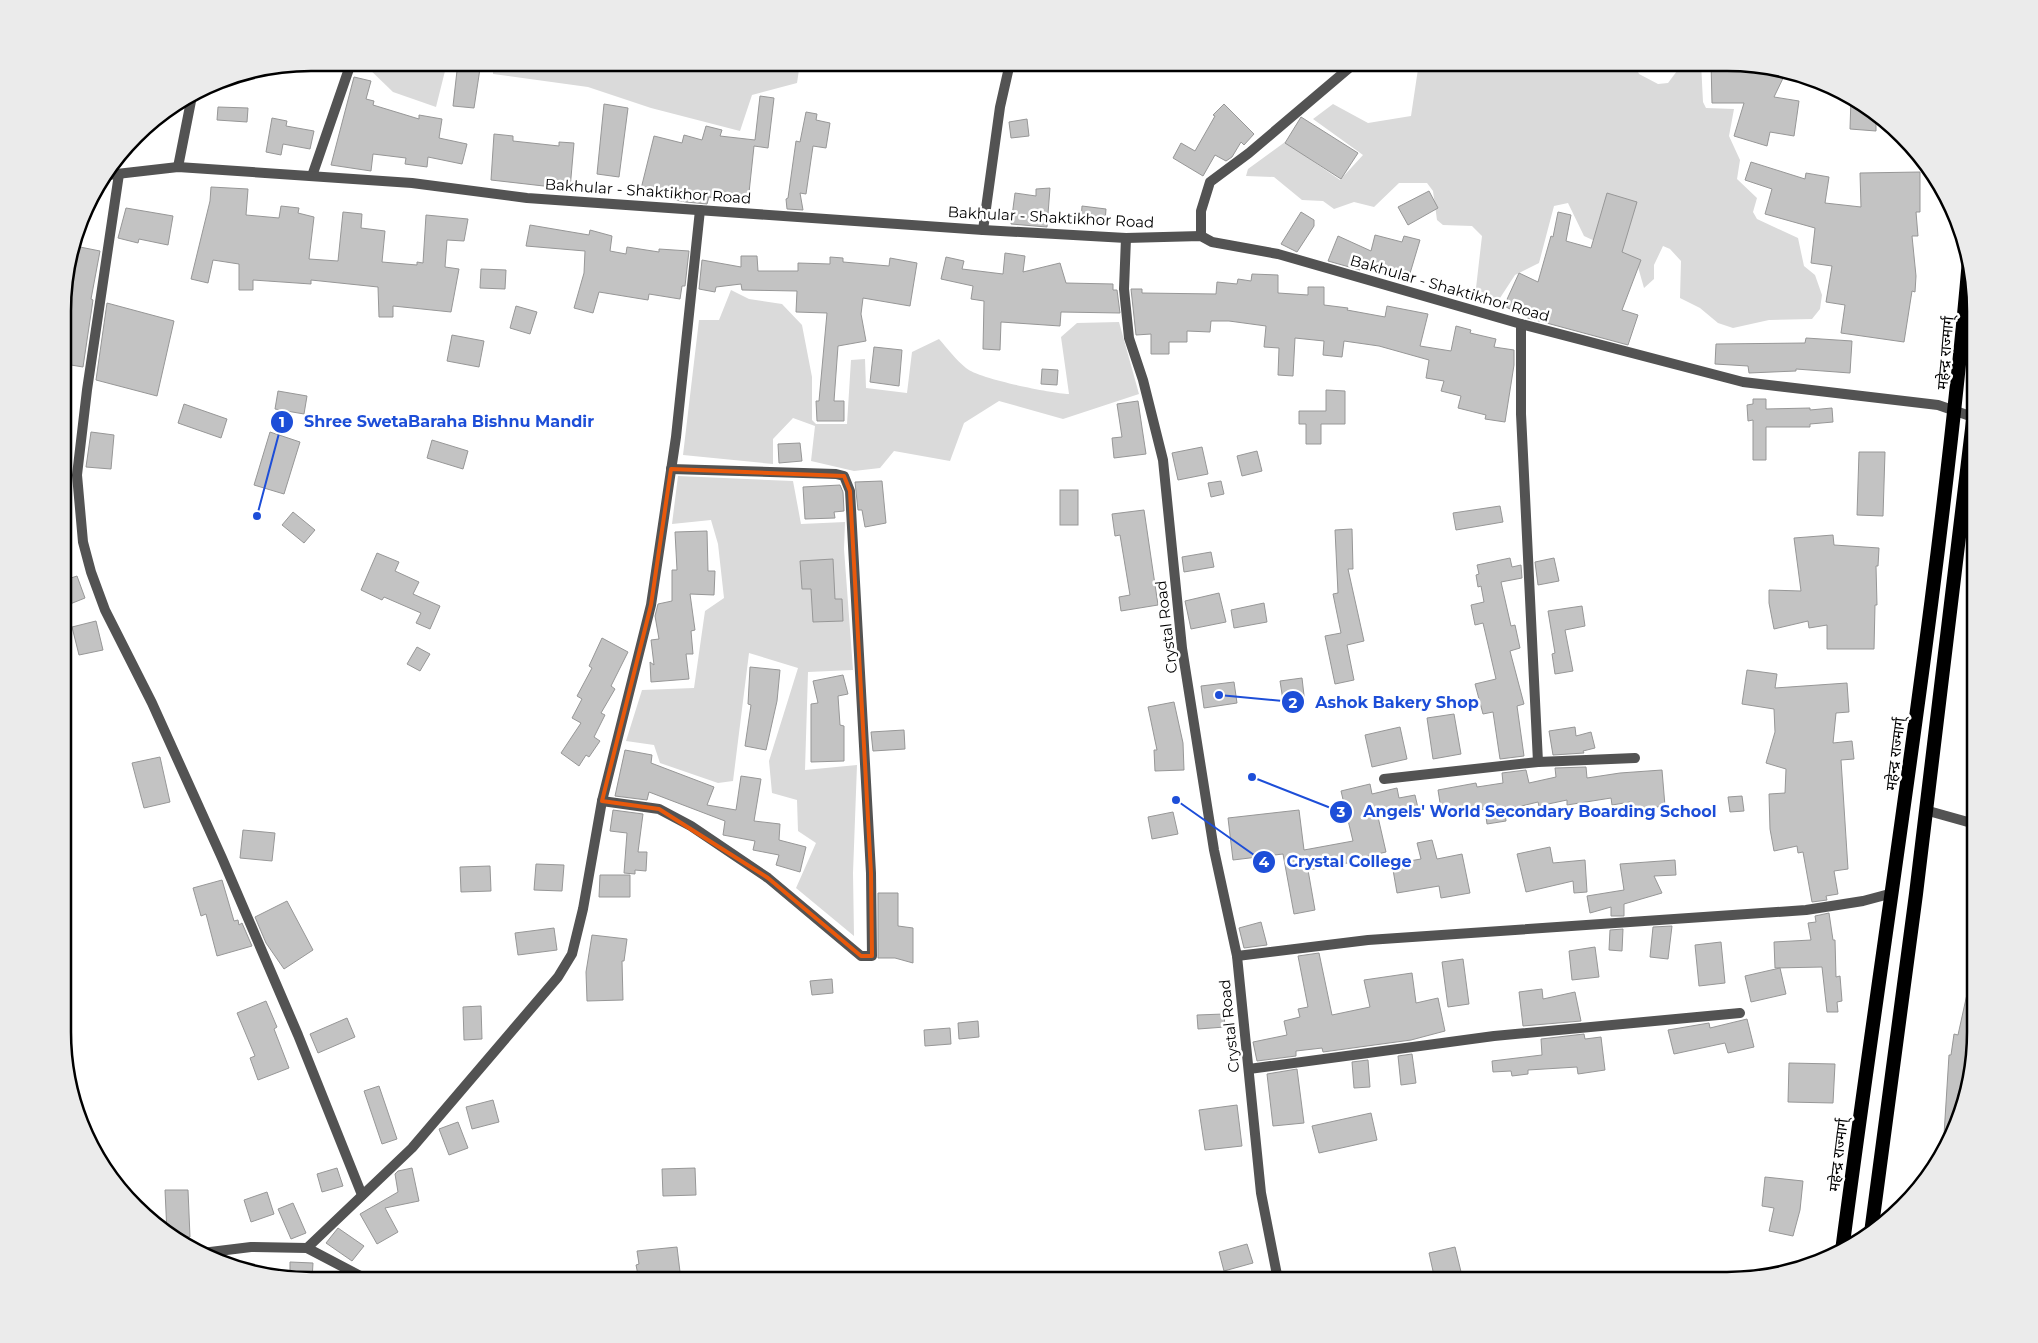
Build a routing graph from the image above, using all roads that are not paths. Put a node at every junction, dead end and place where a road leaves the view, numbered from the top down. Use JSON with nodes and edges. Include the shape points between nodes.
{"nodes":[{"id":1,"x":348,"y":71,"type":"edge"},
{"id":2,"x":1008,"y":71,"type":"edge"},
{"id":3,"x":1344,"y":71,"type":"edge"},
{"id":4,"x":191,"y":103,"type":"edge"},
{"id":5,"x":178,"y":167,"type":"junction"},
{"id":6,"x":114,"y":174,"type":"edge"},
{"id":7,"x":119,"y":174,"type":"junction"},
{"id":8,"x":312,"y":176,"type":"junction"},
{"id":9,"x":700,"y":210,"type":"junction"},
{"id":10,"x":984,"y":230,"type":"junction"},
{"id":11,"x":1201,"y":236,"type":"junction"},
{"id":12,"x":1126,"y":238,"type":"junction"},
{"id":13,"x":1966,"y":295,"type":"edge"},
{"id":14,"x":1521,"y":324,"type":"junction"},
{"id":15,"x":1967,"y":410,"type":"edge"},
{"id":16,"x":1956,"y":411,"type":"junction"},
{"id":17,"x":1967,"y":467,"type":"edge"},
{"id":18,"x":672,"y":469,"type":"junction"},
{"id":19,"x":1635,"y":758,"type":"dead end"},
{"id":20,"x":1538,"y":762,"type":"junction"},
{"id":21,"x":1384,"y":779,"type":"dead end"},
{"id":22,"x":602,"y":801,"type":"junction"},
{"id":23,"x":1925,"y":810,"type":"junction"},
{"id":24,"x":1967,"y":822,"type":"edge"},
{"id":25,"x":1892,"y":893,"type":"junction"},
{"id":26,"x":1237,"y":956,"type":"junction"},
{"id":27,"x":1740,"y":1013,"type":"dead end"},
{"id":28,"x":1249,"y":1069,"type":"junction"},
{"id":29,"x":362,"y":1195,"type":"junction"},
{"id":30,"x":1872,"y":1222,"type":"edge"},
{"id":31,"x":1843,"y":1242,"type":"edge"},
{"id":32,"x":307,"y":1248,"type":"junction"},
{"id":33,"x":215,"y":1251,"type":"edge"},
{"id":34,"x":353,"y":1272,"type":"edge"},
{"id":35,"x":1276,"y":1272,"type":"edge"}],
"edges":[{"from":1,"to":8,"type":"street"},
{"from":2,"to":10,"type":"street","via":[[1000,107]]},
{"from":3,"to":11,"type":"street","via":[[1249,153],[1210,182],[1201,211]]},
{"from":4,"to":5,"type":"street"},
{"from":5,"to":7,"type":"street","name":"Bakhular - Shaktikhor Road"},
{"from":5,"to":8,"type":"street","name":"Bakhular - Shaktikhor Road"},
{"from":6,"to":7,"type":"street","name":"Bakhular - Shaktikhor Road"},
{"from":7,"to":29,"type":"street","via":[[77,475],[83,542],[105,610],[152,703],[222,858],[298,1034]]},
{"from":8,"to":9,"type":"street","name":"Bakhular - Shaktikhor Road","via":[[412,183],[527,198]]},
{"from":9,"to":10,"type":"street","name":"Bakhular - Shaktikhor Road"},
{"from":9,"to":18,"type":"street"},
{"from":10,"to":12,"type":"street","name":"Bakhular - Shaktikhor Road"},
{"from":11,"to":12,"type":"street","name":"Bakhular - Shaktikhor Road"},
{"from":11,"to":14,"type":"street","name":"Bakhular - Shaktikhor Road","via":[[1212,242],[1278,254]]},
{"from":12,"to":26,"type":"street","name":"Crystal Road","via":[[1124,289],[1129,338],[1163,460],[1182,648],[1214,850]]},
{"from":13,"to":16,"type":"highway","name":"महेन्द्र राज्मार्ग्"},
{"from":14,"to":16,"type":"street","name":"Bakhular - Shaktikhor Road","via":[[1743,382],[1938,405]]},
{"from":14,"to":20,"type":"street","via":[[1521,414]]},
{"from":15,"to":16,"type":"street","name":"Bakhular - Shaktikhor Road"},
{"from":16,"to":25,"type":"highway","name":"महेन्द्र राज्मार्ग्"},
{"from":17,"to":23,"type":"highway"},
{"from":18,"to":22,"type":"street","via":[[651,604]]},
{"from":18,"to":22,"type":"street","via":[[844,476],[850,491],[872,872],[872,956],[861,956],[768,878],[691,826],[659,809]]},
{"from":19,"to":20,"type":"street"},
{"from":20,"to":21,"type":"street"},
{"from":22,"to":29,"type":"street","via":[[572,954],[558,977],[412,1148]]},
{"from":23,"to":24,"type":"street"},
{"from":23,"to":30,"type":"highway"},
{"from":25,"to":26,"type":"street","via":[[1806,910],[1368,940]]},
{"from":25,"to":31,"type":"highway","name":"महेन्द्र राज्मार्ग्"},
{"from":26,"to":28,"type":"street","name":"Crystal Road"},
{"from":27,"to":28,"type":"street","via":[[1494,1036]]},
{"from":28,"to":35,"type":"street","name":"Crystal Road","via":[[1261,1193]]},
{"from":29,"to":32,"type":"street"},
{"from":32,"to":33,"type":"street","via":[[252,1247]]},
{"from":32,"to":34,"type":"street"}]}
